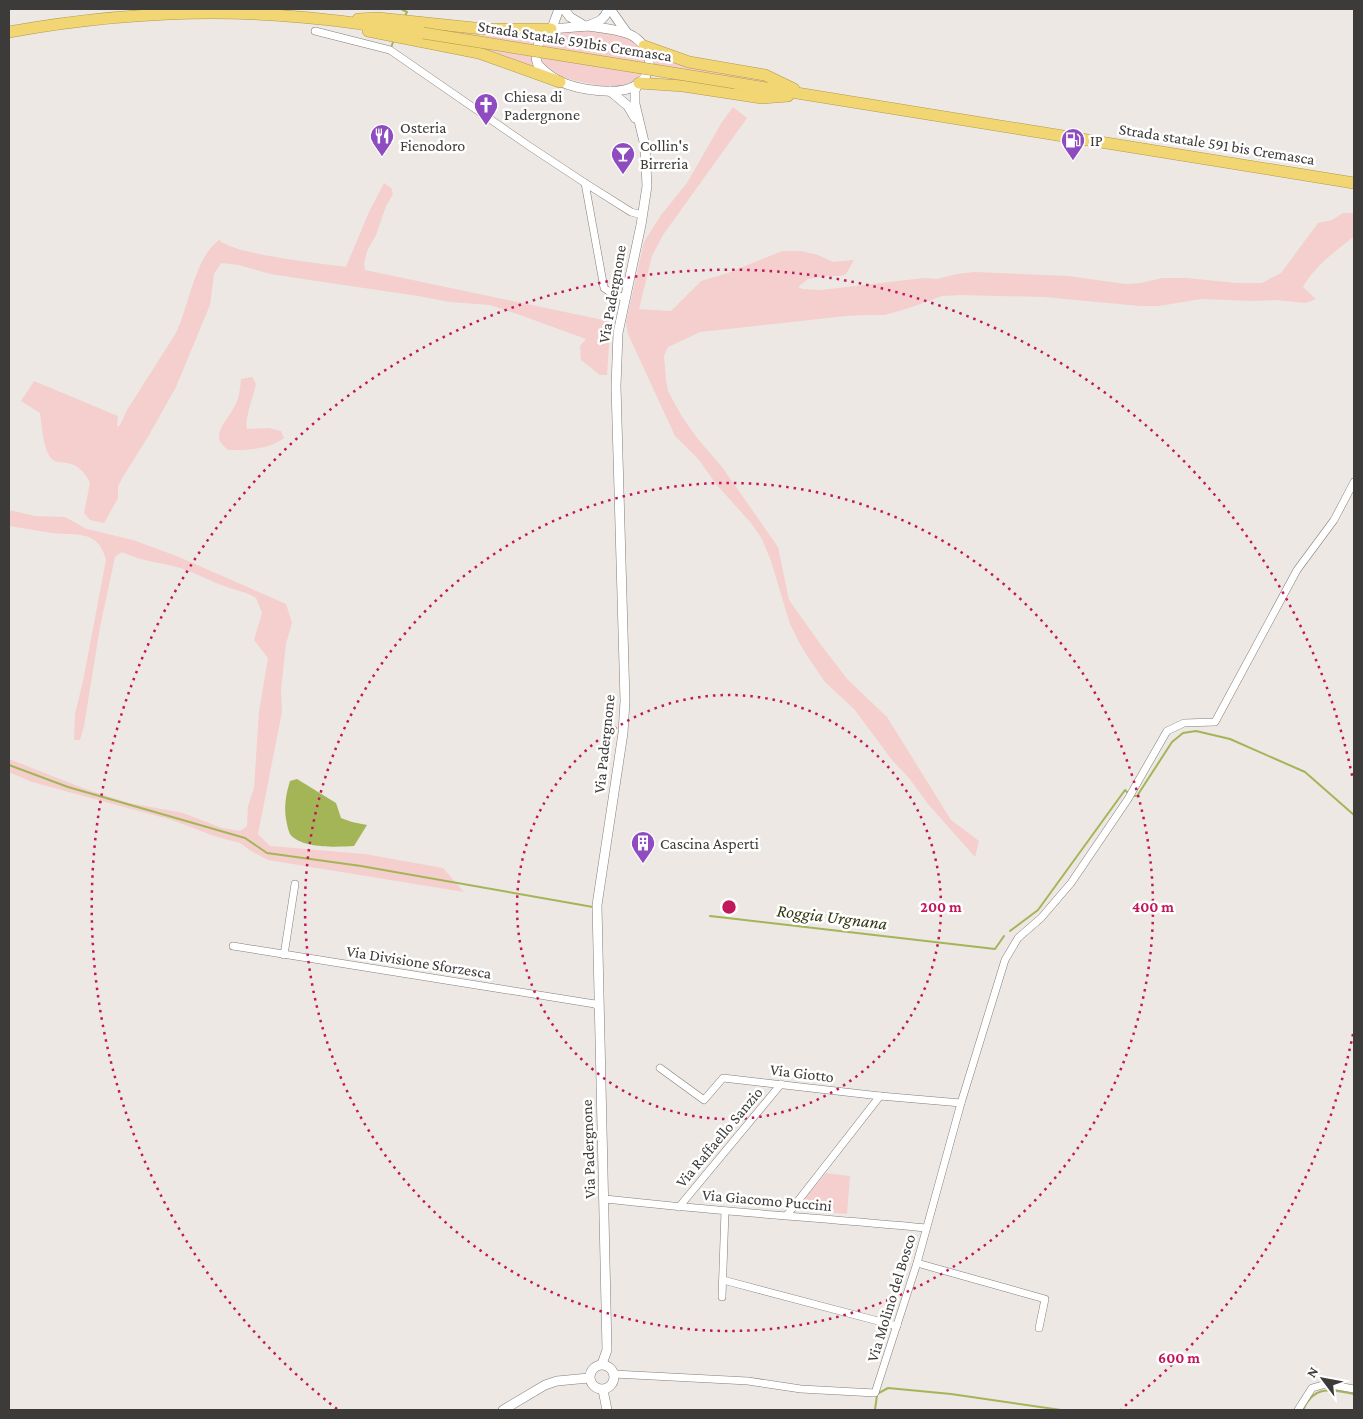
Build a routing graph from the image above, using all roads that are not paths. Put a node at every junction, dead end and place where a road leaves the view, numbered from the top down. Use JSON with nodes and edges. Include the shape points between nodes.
{"nodes":[{"id":1,"x":560,"y":9,"type":"edge"},
{"id":2,"x":564,"y":9,"type":"edge"},
{"id":3,"x":609,"y":9,"type":"edge"},
{"id":4,"x":328,"y":20,"type":"junction"},
{"id":5,"x":587,"y":26,"type":"junction"},
{"id":6,"x":551,"y":28,"type":"junction"},
{"id":7,"x":315,"y":31,"type":"dead end"},
{"id":8,"x":9,"y":32,"type":"edge"},
{"id":9,"x":627,"y":33,"type":"junction"},
{"id":10,"x":644,"y":46,"type":"junction"},
{"id":11,"x":560,"y":82,"type":"junction"},
{"id":12,"x":639,"y":84,"type":"junction"},
{"id":13,"x":610,"y":91,"type":"junction"},
{"id":14,"x":808,"y":95,"type":"junction"},
{"id":15,"x":642,"y":128,"type":"junction"},
{"id":16,"x":585,"y":183,"type":"junction"},
{"id":17,"x":1354,"y":183,"type":"edge"},
{"id":18,"x":642,"y":215,"type":"junction"},
{"id":19,"x":625,"y":298,"type":"junction"},
{"id":20,"x":1354,"y":482,"type":"edge"},
{"id":21,"x":295,"y":884,"type":"dead end"},
{"id":22,"x":233,"y":946,"type":"dead end"},
{"id":23,"x":284,"y":955,"type":"junction"},
{"id":24,"x":599,"y":1008,"type":"junction"},
{"id":25,"x":660,"y":1068,"type":"dead end"},
{"id":26,"x":781,"y":1084,"type":"junction"},
{"id":27,"x":880,"y":1096,"type":"junction"},
{"id":28,"x":961,"y":1103,"type":"junction"},
{"id":29,"x":605,"y":1199,"type":"junction"},
{"id":30,"x":679,"y":1207,"type":"junction"},
{"id":31,"x":725,"y":1211,"type":"junction"},
{"id":32,"x":787,"y":1215,"type":"junction"},
{"id":33,"x":926,"y":1228,"type":"junction"},
{"id":34,"x":917,"y":1263,"type":"junction"},
{"id":35,"x":724,"y":1280,"type":"junction"},
{"id":36,"x":722,"y":1297,"type":"dead end"},
{"id":37,"x":897,"y":1326,"type":"junction"},
{"id":38,"x":1039,"y":1328,"type":"dead end"},
{"id":39,"x":602,"y":1364,"type":"junction"},
{"id":40,"x":614,"y":1374,"type":"junction"},
{"id":41,"x":589,"y":1378,"type":"junction"},
{"id":42,"x":1354,"y":1389,"type":"edge"},
{"id":43,"x":603,"y":1390,"type":"junction"},
{"id":44,"x":503,"y":1410,"type":"edge"},
{"id":45,"x":607,"y":1410,"type":"edge"},
{"id":46,"x":1298,"y":1410,"type":"edge"}],
"edges":[{"from":1,"to":6,"type":"street"},
{"from":2,"to":5,"type":"street","via":[[570,17]]},
{"from":3,"to":5,"type":"street","via":[[599,22]]},
{"from":3,"to":9,"type":"street"},
{"from":4,"to":6,"type":"highway","via":[[378,18],[484,29]]},
{"from":4,"to":8,"type":"highway","name":"Strada Statale 591bis Cremasca","via":[[172,13],[82,20]]},
{"from":4,"to":11,"type":"highway","via":[[381,35],[479,53]]},
{"from":4,"to":14,"type":"highway","name":"Strada Statale 591bis Cremasca","bridge":true},
{"from":5,"to":6,"type":"street"},
{"from":5,"to":9,"type":"street"},
{"from":6,"to":11,"type":"street","via":[[538,42],[536,59],[543,70]]},
{"from":7,"to":16,"type":"street","via":[[390,50]]},
{"from":9,"to":10,"type":"street"},
{"from":10,"to":12,"type":"street","name":"Via Padergnone","via":[[650,67]]},
{"from":10,"to":14,"type":"highway","via":[[689,62],[765,75]]},
{"from":11,"to":13,"type":"street"},
{"from":12,"to":13,"type":"street"},
{"from":12,"to":14,"type":"highway","via":[[683,86],[762,98]]},
{"from":12,"to":15,"type":"street","name":"Via Padergnone","via":[[635,104]]},
{"from":13,"to":15,"type":"street","name":"Via Padergnone","via":[[628,106]]},
{"from":14,"to":17,"type":"highway","name":"Strada statale 591 bis Cremasca"},
{"from":15,"to":18,"type":"street","name":"Via Padergnone","via":[[647,186]]},
{"from":16,"to":18,"type":"street","via":[[631,212]]},
{"from":16,"to":19,"type":"street","via":[[604,288]]},
{"from":18,"to":19,"type":"street","name":"Via Padergnone"},
{"from":19,"to":24,"type":"street","name":"Via Padergnone","via":[[618,333],[616,386],[625,701],[623,734],[597,905]]},
{"from":20,"to":28,"type":"street","name":"Via Molino del Bosco","via":[[1334,520],[1296,570],[1215,722],[1184,723],[1167,731],[1128,799],[1071,883],[1041,918],[1018,938],[1005,960]]},
{"from":21,"to":23,"type":"street"},
{"from":22,"to":23,"type":"street","name":"Via Divisione Sforzesca"},
{"from":23,"to":24,"type":"street","name":"Via Divisione Sforzesca","via":[[595,1004]]},
{"from":24,"to":29,"type":"street","name":"Via Padergnone"},
{"from":25,"to":26,"type":"street","name":"Via Giotto","via":[[704,1100],[723,1078]]},
{"from":26,"to":27,"type":"street","name":"Via Giotto"},
{"from":26,"to":30,"type":"street","name":"Via Raffaello Sanzio"},
{"from":27,"to":28,"type":"street","name":"Via Giotto"},
{"from":27,"to":32,"type":"street"},
{"from":28,"to":33,"type":"street","name":"Via Molino del Bosco"},
{"from":29,"to":30,"type":"street","name":"Via Giacomo Puccini"},
{"from":29,"to":39,"type":"street","name":"Via Padergnone","via":[[607,1350]]},
{"from":30,"to":31,"type":"street","name":"Via Giacomo Puccini"},
{"from":31,"to":32,"type":"street","name":"Via Giacomo Puccini"},
{"from":31,"to":35,"type":"street"},
{"from":32,"to":33,"type":"street","name":"Via Giacomo Puccini"},
{"from":33,"to":34,"type":"street","name":"Via Molino del Bosco"},
{"from":34,"to":37,"type":"street","name":"Via Molino del Bosco"},
{"from":34,"to":38,"type":"street","via":[[1045,1299]]},
{"from":35,"to":36,"type":"street"},
{"from":35,"to":37,"type":"street"},
{"from":37,"to":40,"type":"street","name":"Via Molino del Bosco","via":[[875,1393],[801,1389],[748,1381]]},
{"from":39,"to":40,"type":"street","via":[[612,1369]]},
{"from":39,"to":41,"type":"street","via":[[593,1368]]},
{"from":40,"to":43,"type":"street","via":[[612,1384]]},
{"from":41,"to":43,"type":"street","via":[[591,1384]]},
{"from":41,"to":44,"type":"street","via":[[545,1385]]},
{"from":42,"to":46,"type":"street","via":[[1326,1384],[1312,1388]]},
{"from":43,"to":45,"type":"street"}]}
